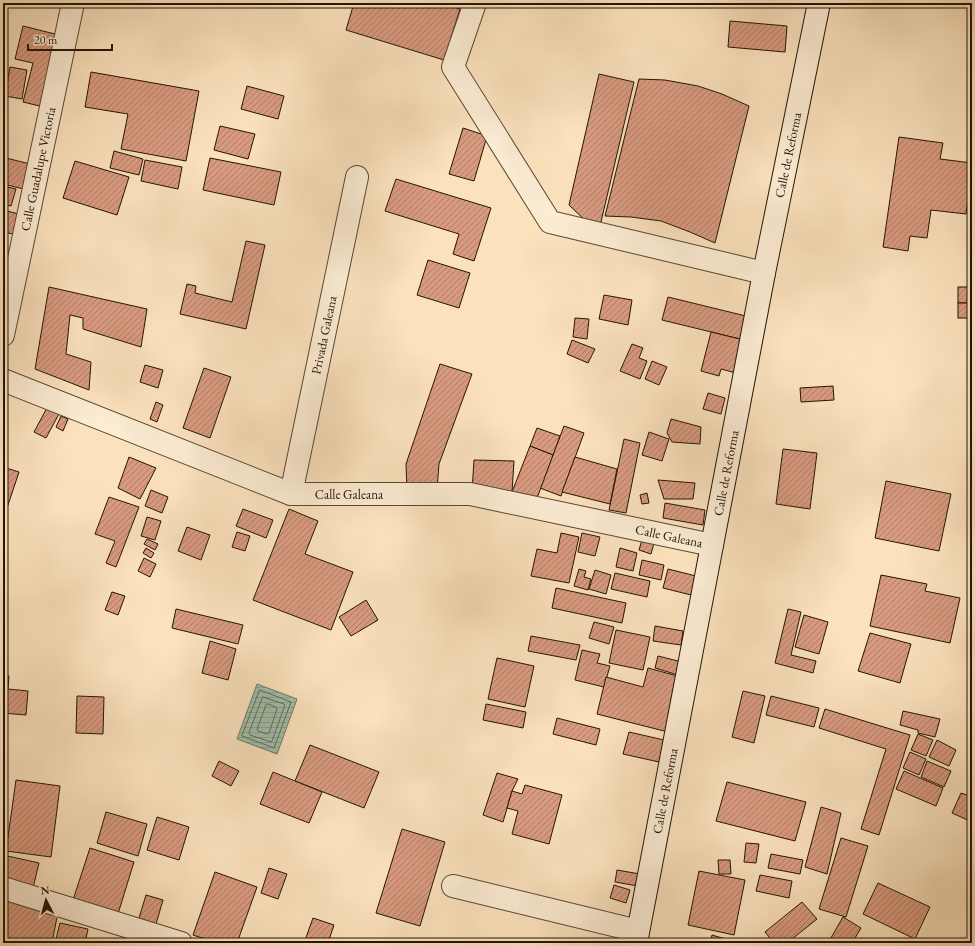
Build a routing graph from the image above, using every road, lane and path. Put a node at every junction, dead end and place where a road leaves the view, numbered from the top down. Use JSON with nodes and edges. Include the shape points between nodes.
{"nodes":[{"id":1,"x":73,"y":3,"type":"edge"},
{"id":2,"x":475,"y":3,"type":"edge"},
{"id":3,"x":819,"y":3,"type":"edge"},
{"id":4,"x":357,"y":177,"type":"dead end"},
{"id":5,"x":764,"y":273,"type":"junction"},
{"id":6,"x":3,"y":335,"type":"edge"},
{"id":7,"x":3,"y":380,"type":"edge"},
{"id":8,"x":291,"y":494,"type":"junction"},
{"id":9,"x":712,"y":545,"type":"junction"},
{"id":10,"x":453,"y":886,"type":"dead end"},
{"id":11,"x":3,"y":888,"type":"edge"},
{"id":12,"x":637,"y":937,"type":"edge"},
{"id":13,"x":181,"y":943,"type":"edge"}],
"edges":[{"from":1,"to":6,"type":"street","name":"Calle Guadalupe Victoria"},
{"from":2,"to":5,"type":"street","via":[[454,66],[550,222]]},
{"from":3,"to":5,"type":"street","name":"Calle de Reforma"},
{"from":4,"to":8,"type":"street","name":"Privada Galeana"},
{"from":5,"to":9,"type":"street","name":"Calle de Reforma"},
{"from":7,"to":8,"type":"street","name":"Calle Galeana"},
{"from":8,"to":9,"type":"street","name":"Calle Galeana","via":[[470,494]]},
{"from":9,"to":12,"type":"street","name":"Calle de Reforma"},
{"from":10,"to":12,"type":"street"},
{"from":11,"to":13,"type":"street"}]}
